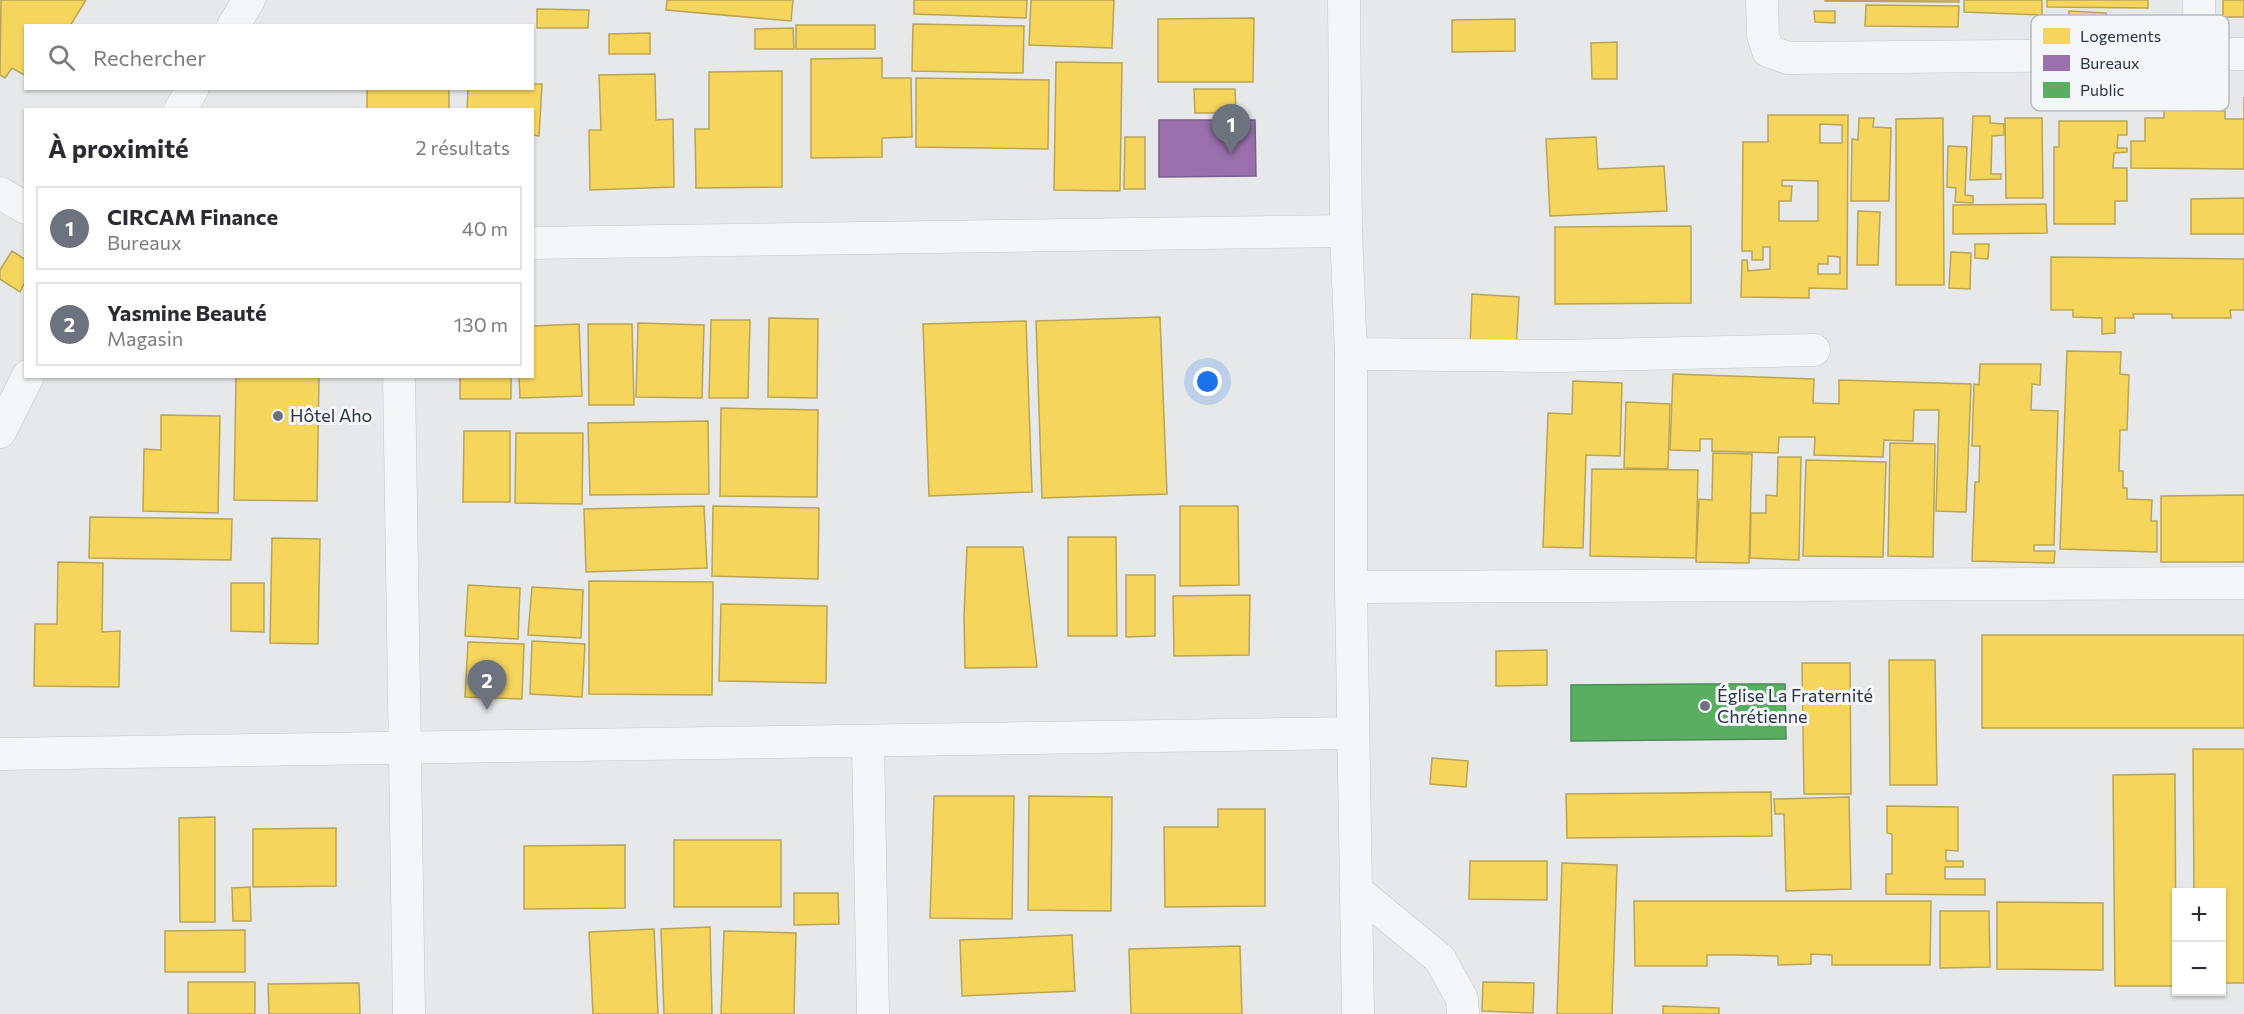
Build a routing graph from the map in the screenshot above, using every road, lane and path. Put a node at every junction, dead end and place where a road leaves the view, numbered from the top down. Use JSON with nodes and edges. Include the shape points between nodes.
{"nodes":[{"id":1,"x":249,"y":0,"type":"edge"},
{"id":2,"x":1344,"y":0,"type":"edge"},
{"id":3,"x":1762,"y":0,"type":"edge"},
{"id":4,"x":2199,"y":0,"type":"edge"},
{"id":5,"x":2199,"y":15,"type":"edge"},
{"id":6,"x":234,"y":24,"type":"edge"},
{"id":7,"x":2229,"y":54,"type":"edge"},
{"id":8,"x":2244,"y":54,"type":"edge"},
{"id":9,"x":2031,"y":56,"type":"edge"},
{"id":10,"x":192,"y":90,"type":"edge"},
{"id":11,"x":181,"y":108,"type":"edge"},
{"id":12,"x":0,"y":193,"type":"edge"},
{"id":13,"x":24,"y":207,"type":"edge"},
{"id":14,"x":1346,"y":231,"type":"junction"},
{"id":15,"x":534,"y":243,"type":"edge"},
{"id":16,"x":1814,"y":350,"type":"dead end"},
{"id":17,"x":1351,"y":354,"type":"junction"},
{"id":18,"x":27,"y":378,"type":"edge"},
{"id":19,"x":399,"y":378,"type":"edge"},
{"id":20,"x":0,"y":432,"type":"edge"},
{"id":21,"x":2244,"y":583,"type":"edge"},
{"id":22,"x":1351,"y":587,"type":"junction"},
{"id":23,"x":1353,"y":733,"type":"junction"},
{"id":24,"x":868,"y":741,"type":"junction"},
{"id":25,"x":405,"y":748,"type":"junction"},
{"id":26,"x":0,"y":754,"type":"edge"},
{"id":27,"x":1356,"y":890,"type":"junction"},
{"id":28,"x":409,"y":1014,"type":"edge"},
{"id":29,"x":873,"y":1014,"type":"edge"},
{"id":30,"x":1358,"y":1014,"type":"edge"},
{"id":31,"x":1463,"y":1014,"type":"edge"}],
"edges":[{"from":1,"to":6,"type":"street"},
{"from":2,"to":14,"type":"street"},
{"from":3,"to":9,"type":"street","via":[[1762,35],[1768,51],[1788,58]]},
{"from":4,"to":5,"type":"street"},
{"from":7,"to":8,"type":"street"},
{"from":10,"to":11,"type":"street"},
{"from":12,"to":13,"type":"street"},
{"from":14,"to":15,"type":"street"},
{"from":14,"to":17,"type":"street"},
{"from":16,"to":17,"type":"street","via":[[1558,356]]},
{"from":17,"to":22,"type":"street"},
{"from":18,"to":20,"type":"street"},
{"from":19,"to":25,"type":"street"},
{"from":21,"to":22,"type":"street"},
{"from":22,"to":23,"type":"street"},
{"from":23,"to":24,"type":"street"},
{"from":23,"to":27,"type":"street"},
{"from":24,"to":25,"type":"street"},
{"from":24,"to":29,"type":"street"},
{"from":25,"to":26,"type":"street"},
{"from":25,"to":28,"type":"street"},
{"from":27,"to":30,"type":"street"},
{"from":27,"to":31,"type":"street","via":[[1440,959],[1462,999]]}]}
